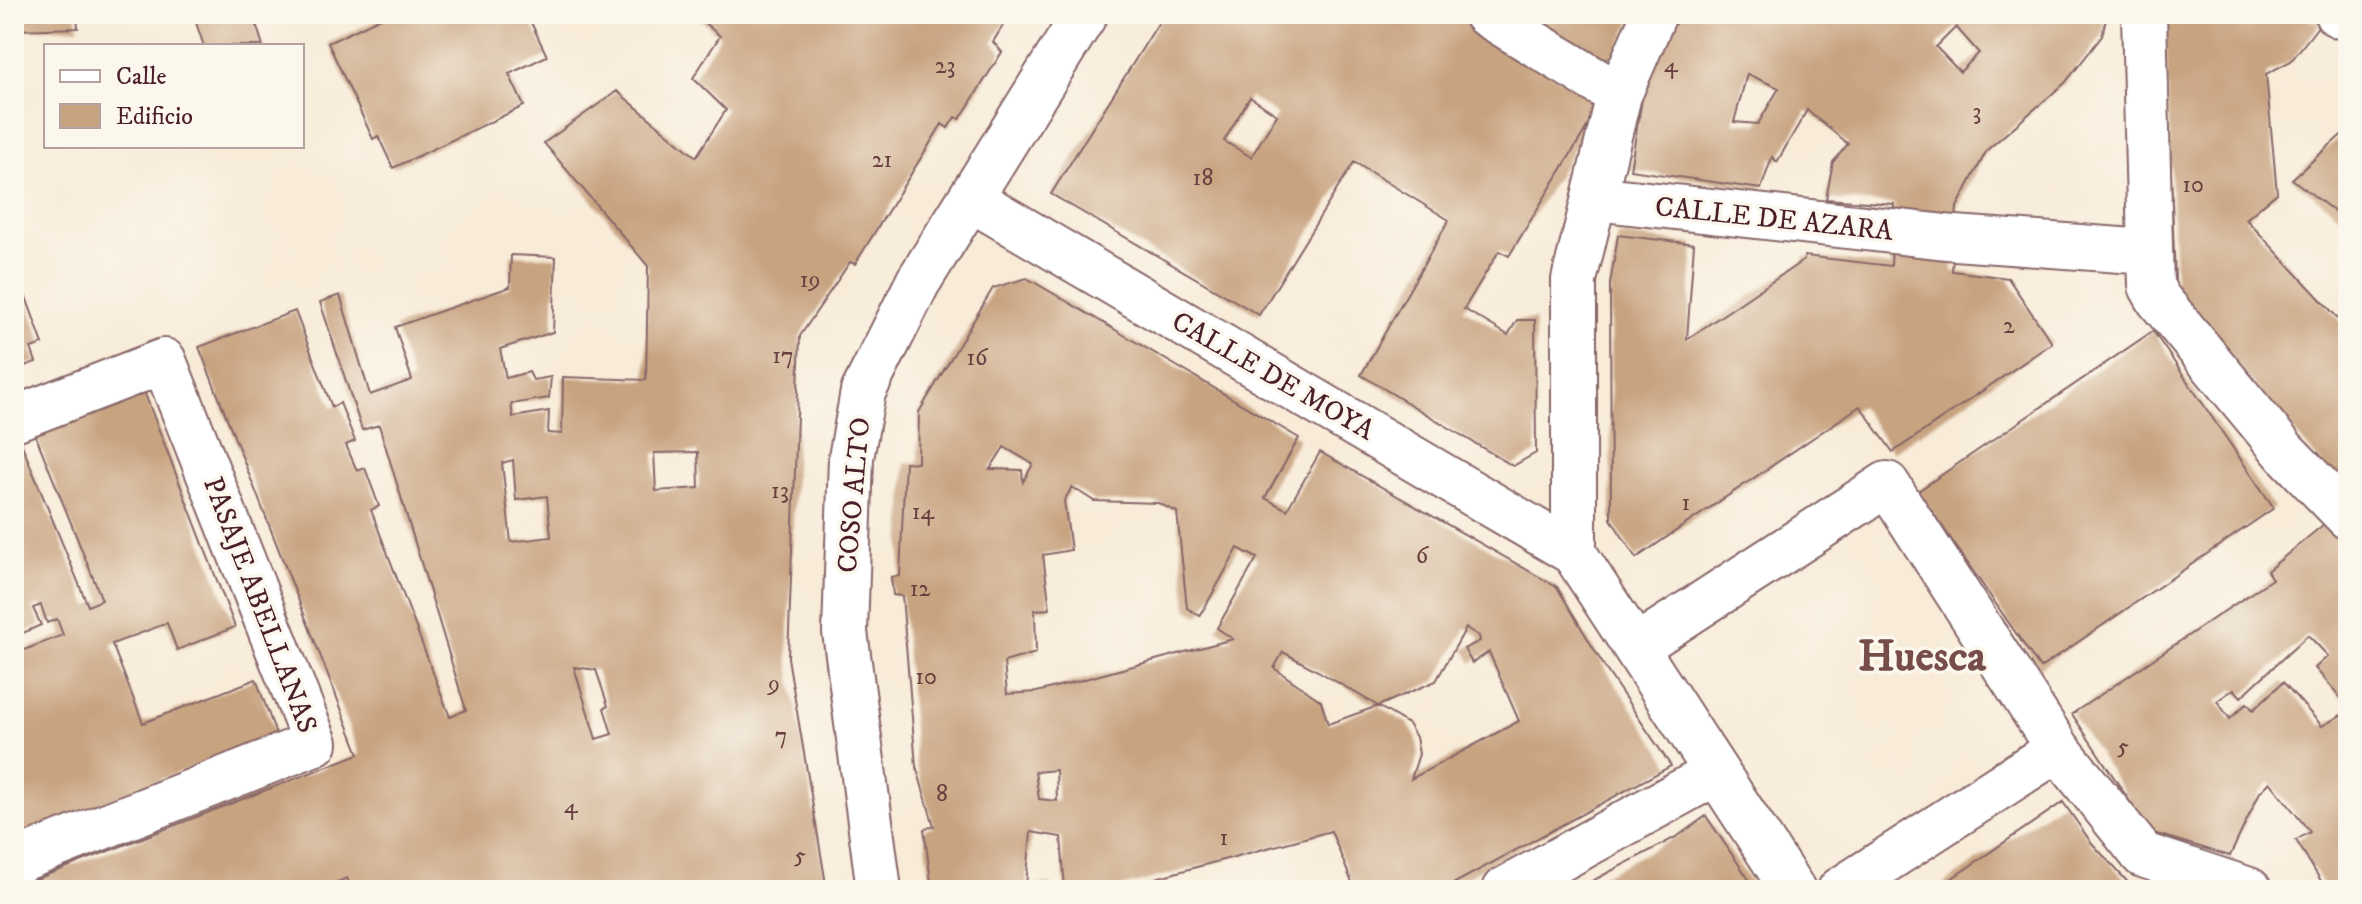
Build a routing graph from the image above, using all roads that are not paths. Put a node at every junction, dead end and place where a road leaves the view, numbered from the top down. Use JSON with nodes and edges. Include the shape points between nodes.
{"nodes":[{"id":1,"x":1085,"y":14,"type":"edge"},
{"id":2,"x":1486,"y":14,"type":"edge"},
{"id":3,"x":1654,"y":14,"type":"edge"},
{"id":4,"x":2144,"y":14,"type":"edge"},
{"id":5,"x":2337,"y":14,"type":"edge"},
{"id":6,"x":2348,"y":19,"type":"edge"},
{"id":7,"x":1619,"y":95,"type":"junction"},
{"id":8,"x":1594,"y":198,"type":"junction"},
{"id":9,"x":971,"y":199,"type":"junction"},
{"id":10,"x":2150,"y":269,"type":"junction"},
{"id":11,"x":14,"y":419,"type":"edge"},
{"id":12,"x":2348,"y":517,"type":"edge"},
{"id":13,"x":1585,"y":570,"type":"junction"},
{"id":14,"x":1636,"y":647,"type":"junction"},
{"id":15,"x":2070,"y":765,"type":"junction"},
{"id":16,"x":1716,"y":773,"type":"junction"},
{"id":17,"x":14,"y":862,"type":"edge"},
{"id":18,"x":879,"y":890,"type":"edge"},
{"id":19,"x":1504,"y":890,"type":"edge"},
{"id":20,"x":1793,"y":890,"type":"edge"},
{"id":21,"x":1840,"y":890,"type":"edge"},
{"id":22,"x":2249,"y":890,"type":"edge"}],
"edges":[{"from":1,"to":9,"type":"street","name":"COSO ALTO"},
{"from":2,"to":7,"type":"street"},
{"from":3,"to":7,"type":"street"},
{"from":4,"to":10,"type":"street"},
{"from":5,"to":6,"type":"street"},
{"from":7,"to":8,"type":"street"},
{"from":8,"to":10,"type":"street","name":"CALLE DE AZARA","via":[[1955,238]]},
{"from":8,"to":13,"type":"street","via":[[1574,280]]},
{"from":9,"to":13,"type":"street","name":"CALLE DE MOYA"},
{"from":9,"to":18,"type":"street","name":"COSO ALTO","via":[[918,282],[863,392],[851,458],[845,632]]},
{"from":10,"to":12,"type":"street","via":[[2159,300],[2284,451]]},
{"from":11,"to":17,"type":"street","name":"PASAJE ABELLANAS","via":[[164,361],[315,743]]},
{"from":13,"to":14,"type":"street"},
{"from":14,"to":15,"type":"street","via":[[1887,484]]},
{"from":14,"to":16,"type":"street"},
{"from":15,"to":21,"type":"street"},
{"from":15,"to":22,"type":"street","via":[[2143,855]]},
{"from":16,"to":19,"type":"street"},
{"from":16,"to":20,"type":"street"}]}
